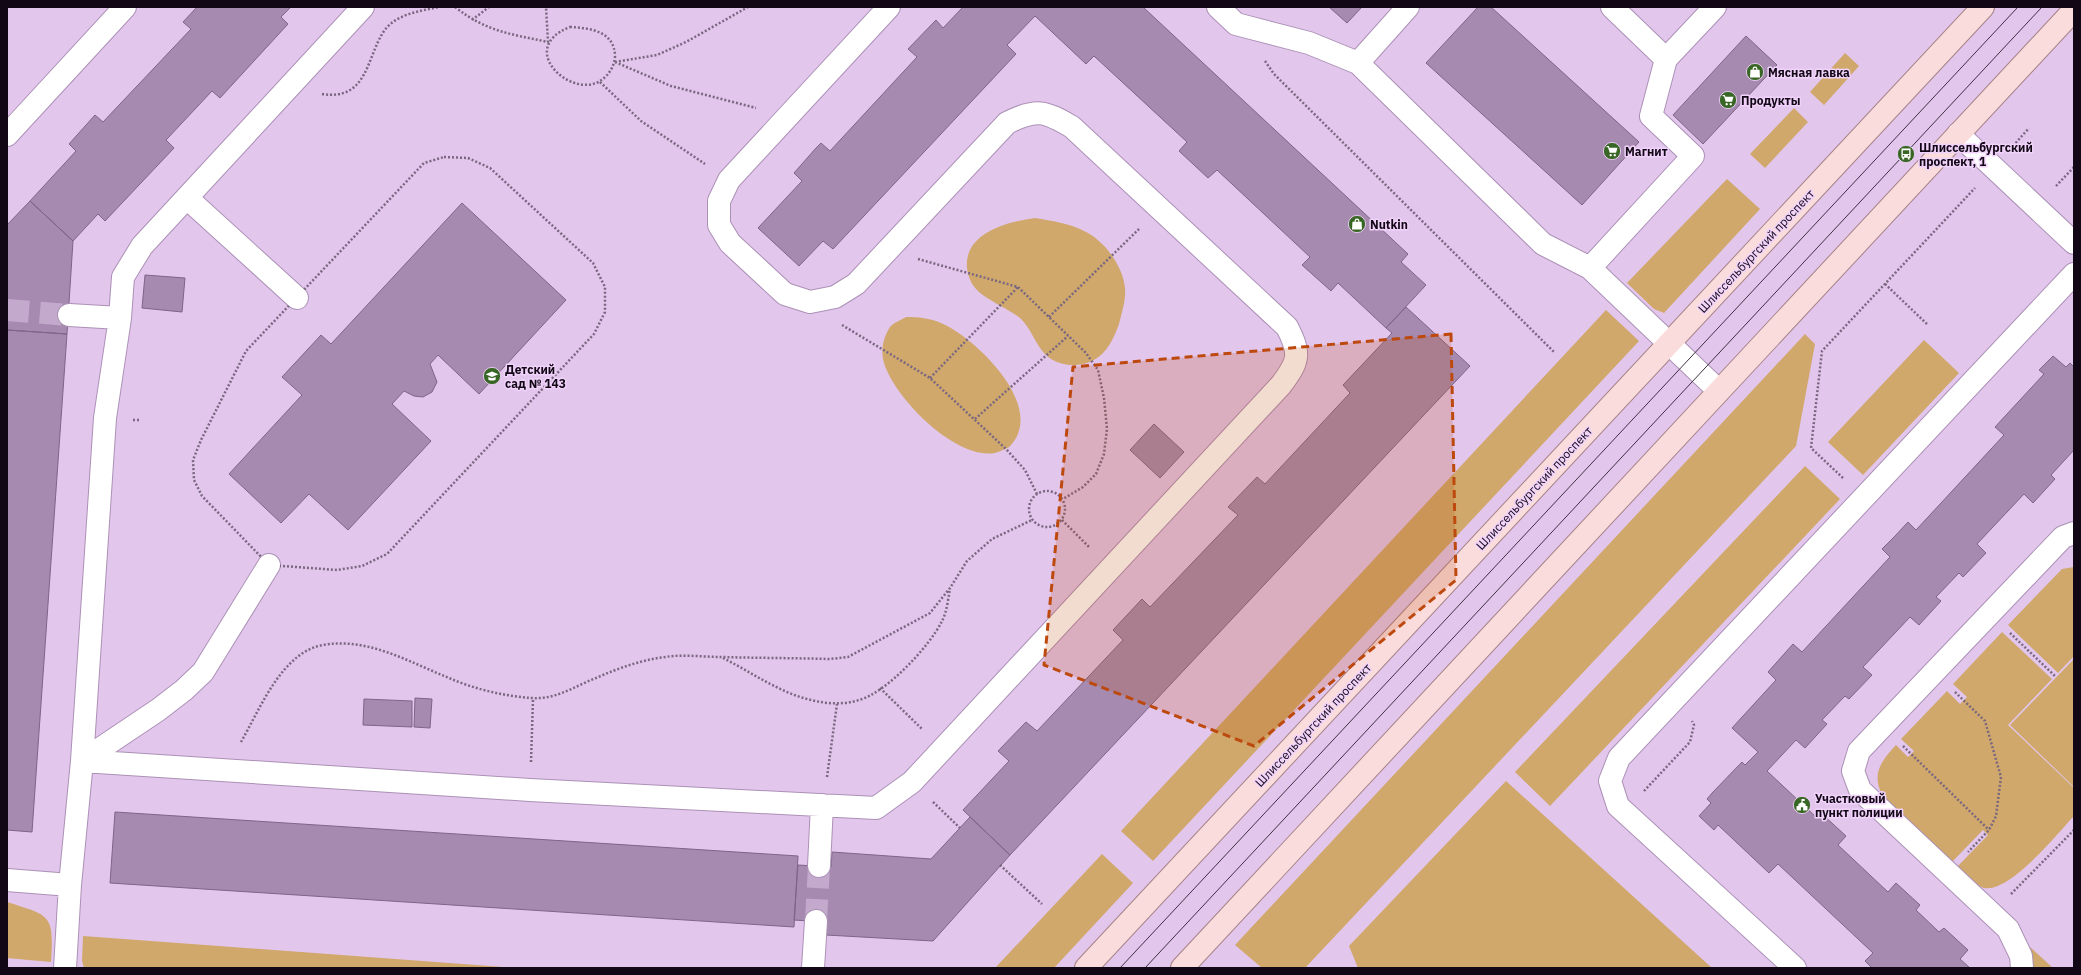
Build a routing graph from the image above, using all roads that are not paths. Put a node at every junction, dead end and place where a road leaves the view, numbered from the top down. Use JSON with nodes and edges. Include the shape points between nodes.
{"nodes":[{"id":1,"x":125,"y":7,"type":"edge"},
{"id":2,"x":362,"y":7,"type":"edge"},
{"id":3,"x":888,"y":7,"type":"edge"},
{"id":4,"x":1218,"y":7,"type":"edge"},
{"id":5,"x":1408,"y":7,"type":"edge"},
{"id":6,"x":1612,"y":7,"type":"edge"},
{"id":7,"x":1715,"y":7,"type":"edge"},
{"id":8,"x":1983,"y":7,"type":"edge"},
{"id":9,"x":2074,"y":10,"type":"edge"},
{"id":10,"x":1666,"y":59,"type":"junction"},
{"id":11,"x":1358,"y":63,"type":"junction"},
{"id":12,"x":1958,"y":134,"type":"junction"},
{"id":13,"x":7,"y":135,"type":"edge"},
{"id":14,"x":187,"y":198,"type":"junction"},
{"id":15,"x":2074,"y":242,"type":"edge"},
{"id":16,"x":1590,"y":268,"type":"junction"},
{"id":17,"x":2074,"y":274,"type":"edge"},
{"id":18,"x":297,"y":298,"type":"road end"},
{"id":19,"x":69,"y":315,"type":"tunnel mouth"},
{"id":20,"x":120,"y":318,"type":"junction"},
{"id":21,"x":1669,"y":344,"type":"junction"},
{"id":22,"x":1719,"y":391,"type":"junction"},
{"id":23,"x":2074,"y":533,"type":"edge"},
{"id":24,"x":269,"y":565,"type":"road end"},
{"id":25,"x":82,"y":761,"type":"junction"},
{"id":26,"x":822,"y":806,"type":"junction"},
{"id":27,"x":819,"y":866,"type":"tunnel mouth"},
{"id":28,"x":7,"y":880,"type":"edge"},
{"id":29,"x":70,"y":885,"type":"junction"},
{"id":30,"x":816,"y":921,"type":"tunnel mouth"},
{"id":31,"x":65,"y":968,"type":"edge"},
{"id":32,"x":814,"y":968,"type":"edge"},
{"id":33,"x":1086,"y":968,"type":"edge"},
{"id":34,"x":1182,"y":968,"type":"edge"},
{"id":35,"x":1795,"y":968,"type":"edge"},
{"id":36,"x":2022,"y":968,"type":"edge"}],
"edges":[{"from":1,"to":13,"type":"lane"},
{"from":2,"to":14,"type":"lane"},
{"from":3,"to":26,"type":"lane","via":[[729,180],[719,201],[719,224],[730,243],[785,294],[810,302],[835,297],[856,284],[1007,123],[1026,113],[1050,114],[1072,127],[1287,327],[1296,344],[1295,366],[1281,385],[912,782],[876,808]]},
{"from":4,"to":11,"type":"lane","via":[[1236,24],[1309,43]]},
{"from":5,"to":11,"type":"lane"},
{"from":6,"to":10,"type":"lane"},
{"from":7,"to":10,"type":"lane"},
{"from":8,"to":21,"type":"main road","name":"Шлиссельбургский проспект"},
{"from":9,"to":12,"type":"main road"},
{"from":10,"to":16,"type":"lane","via":[[1651,116],[1693,156]]},
{"from":11,"to":16,"type":"lane","via":[[1543,244]]},
{"from":12,"to":15,"type":"lane"},
{"from":12,"to":22,"type":"main road"},
{"from":14,"to":18,"type":"lane"},
{"from":14,"to":20,"type":"lane","via":[[142,246],[123,277]]},
{"from":16,"to":21,"type":"lane"},
{"from":17,"to":35,"type":"lane","via":[[1619,758],[1610,781],[1618,806]]},
{"from":19,"to":20,"type":"lane"},
{"from":20,"to":25,"type":"lane","via":[[104,418]]},
{"from":21,"to":22,"type":"lane"},
{"from":21,"to":33,"type":"main road","name":"Шлиссельбургский проспект"},
{"from":22,"to":34,"type":"main road"},
{"from":23,"to":36,"type":"lane","via":[[2063,537],[1859,751],[1853,771],[1860,790],[2008,929],[2021,956]]},
{"from":24,"to":25,"type":"lane","via":[[203,672],[158,710]]},
{"from":25,"to":26,"type":"lane"},
{"from":25,"to":29,"type":"lane"},
{"from":26,"to":27,"type":"lane"},
{"from":28,"to":29,"type":"lane"},
{"from":29,"to":31,"type":"lane"},
{"from":30,"to":32,"type":"lane"}]}
